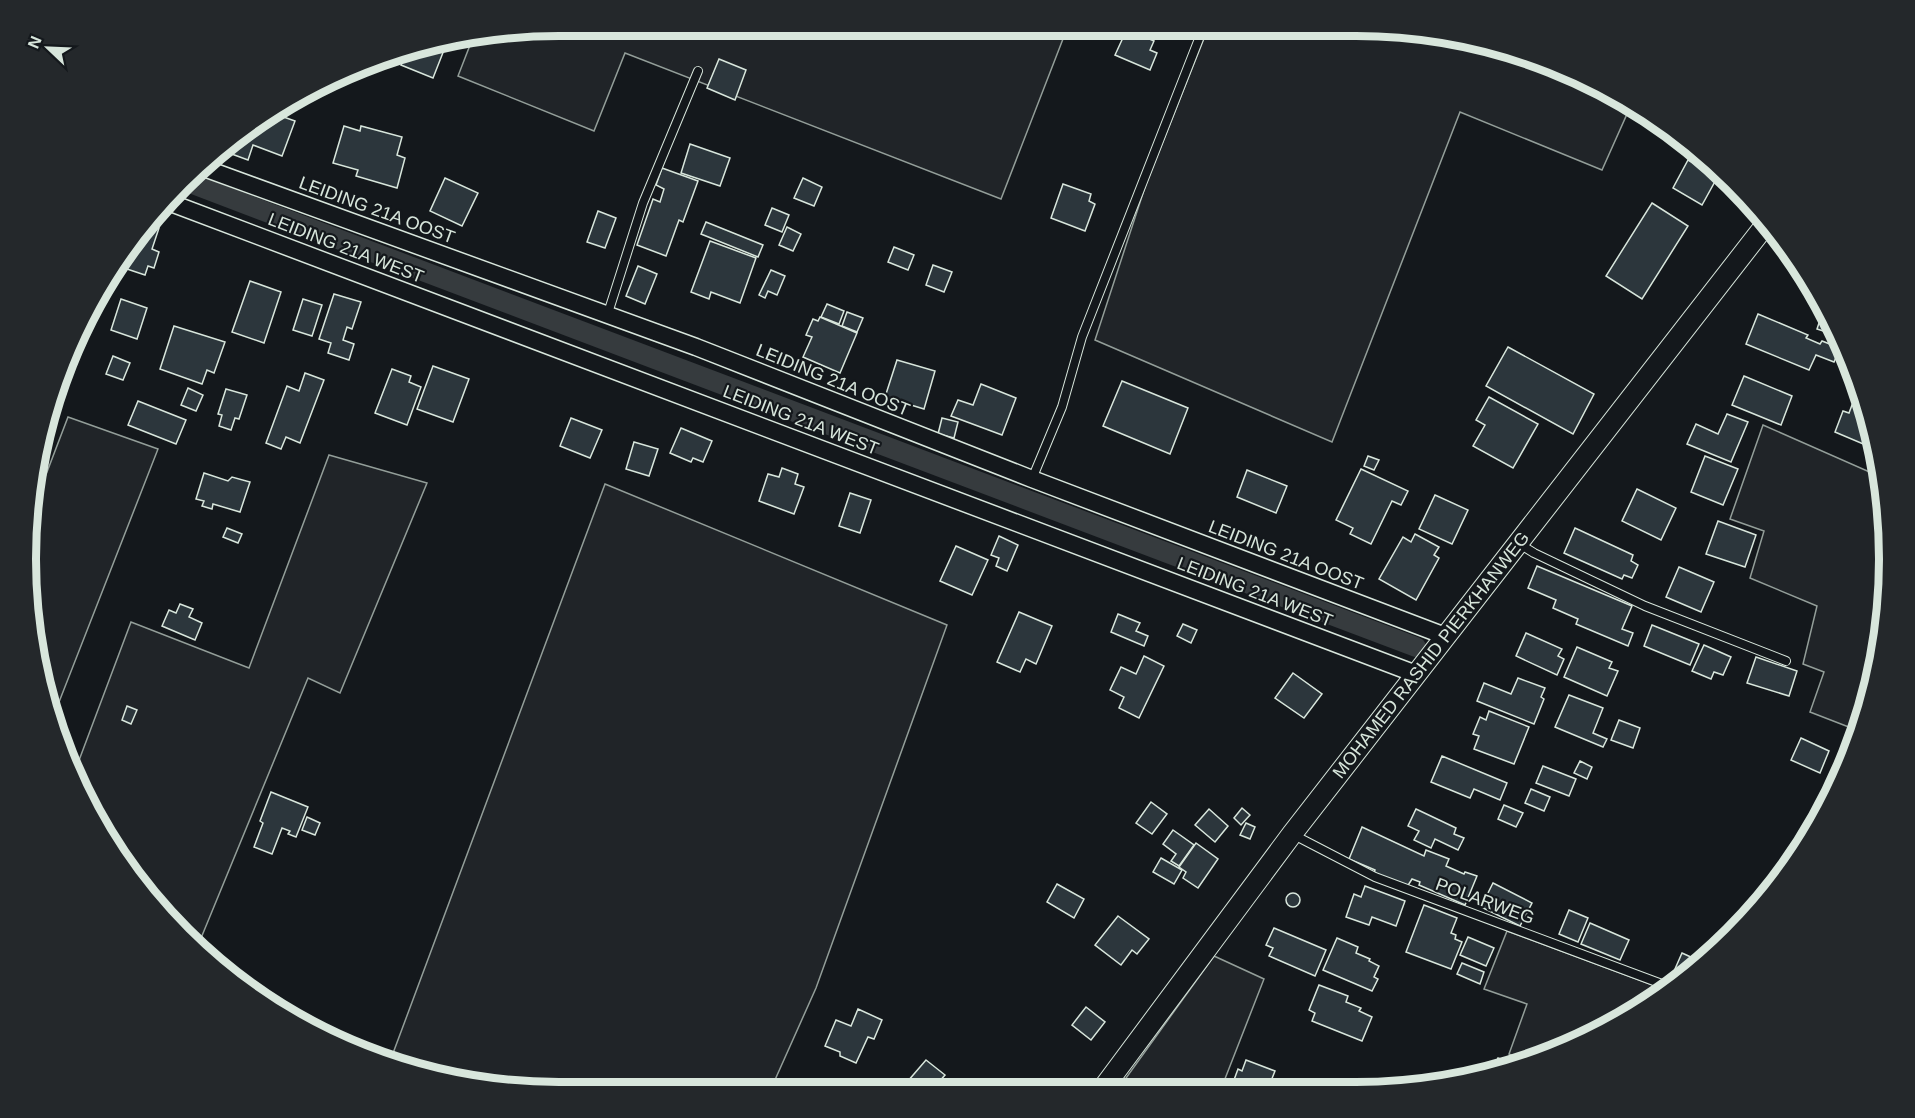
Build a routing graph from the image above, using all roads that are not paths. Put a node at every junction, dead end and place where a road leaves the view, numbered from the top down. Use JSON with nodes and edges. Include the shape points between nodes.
{"nodes":[{"id":1,"x":1200,"y":36,"type":"edge"},
{"id":2,"x":698,"y":71,"type":"dead end"},
{"id":3,"x":210,"y":170,"type":"edge"},
{"id":4,"x":175,"y":204,"type":"edge"},
{"id":5,"x":1762,"y":230,"type":"edge"},
{"id":6,"x":608,"y":313,"type":"junction"},
{"id":7,"x":1032,"y":479,"type":"junction"},
{"id":8,"x":1518,"y":543,"type":"junction"},
{"id":9,"x":1445,"y":636,"type":"junction"},
{"id":10,"x":1786,"y":662,"type":"dead end"},
{"id":11,"x":1416,"y":674,"type":"junction"},
{"id":12,"x":1292,"y":834,"type":"junction"},
{"id":13,"x":1661,"y":984,"type":"edge"},
{"id":14,"x":1108,"y":1082,"type":"edge"}],
"edges":[{"from":1,"to":7,"type":"lane","via":[[1082,337],[1062,407]]},
{"from":2,"to":6,"type":"lane","via":[[643,203]]},
{"from":3,"to":6,"type":"street","name":"LEIDING 21A OOST"},
{"from":4,"to":11,"type":"street","name":"LEIDING 21A WEST"},
{"from":5,"to":8,"type":"street","name":"MOHAMED RASHID PIERKHANWEG"},
{"from":6,"to":7,"type":"street","name":"LEIDING 21A OOST"},
{"from":7,"to":9,"type":"street","name":"LEIDING 21A OOST"},
{"from":8,"to":9,"type":"street","name":"MOHAMED RASHID PIERKHANWEG"},
{"from":8,"to":10,"type":"lane","via":[[1645,606]]},
{"from":9,"to":11,"type":"street","name":"MOHAMED RASHID PIERKHANWEG"},
{"from":11,"to":12,"type":"street","name":"MOHAMED RASHID PIERKHANWEG"},
{"from":12,"to":13,"type":"lane","name":"POLARWEG","via":[[1375,877]]},
{"from":12,"to":14,"type":"street","name":"MOHAMED RASHID PIERKHANWEG"}]}
